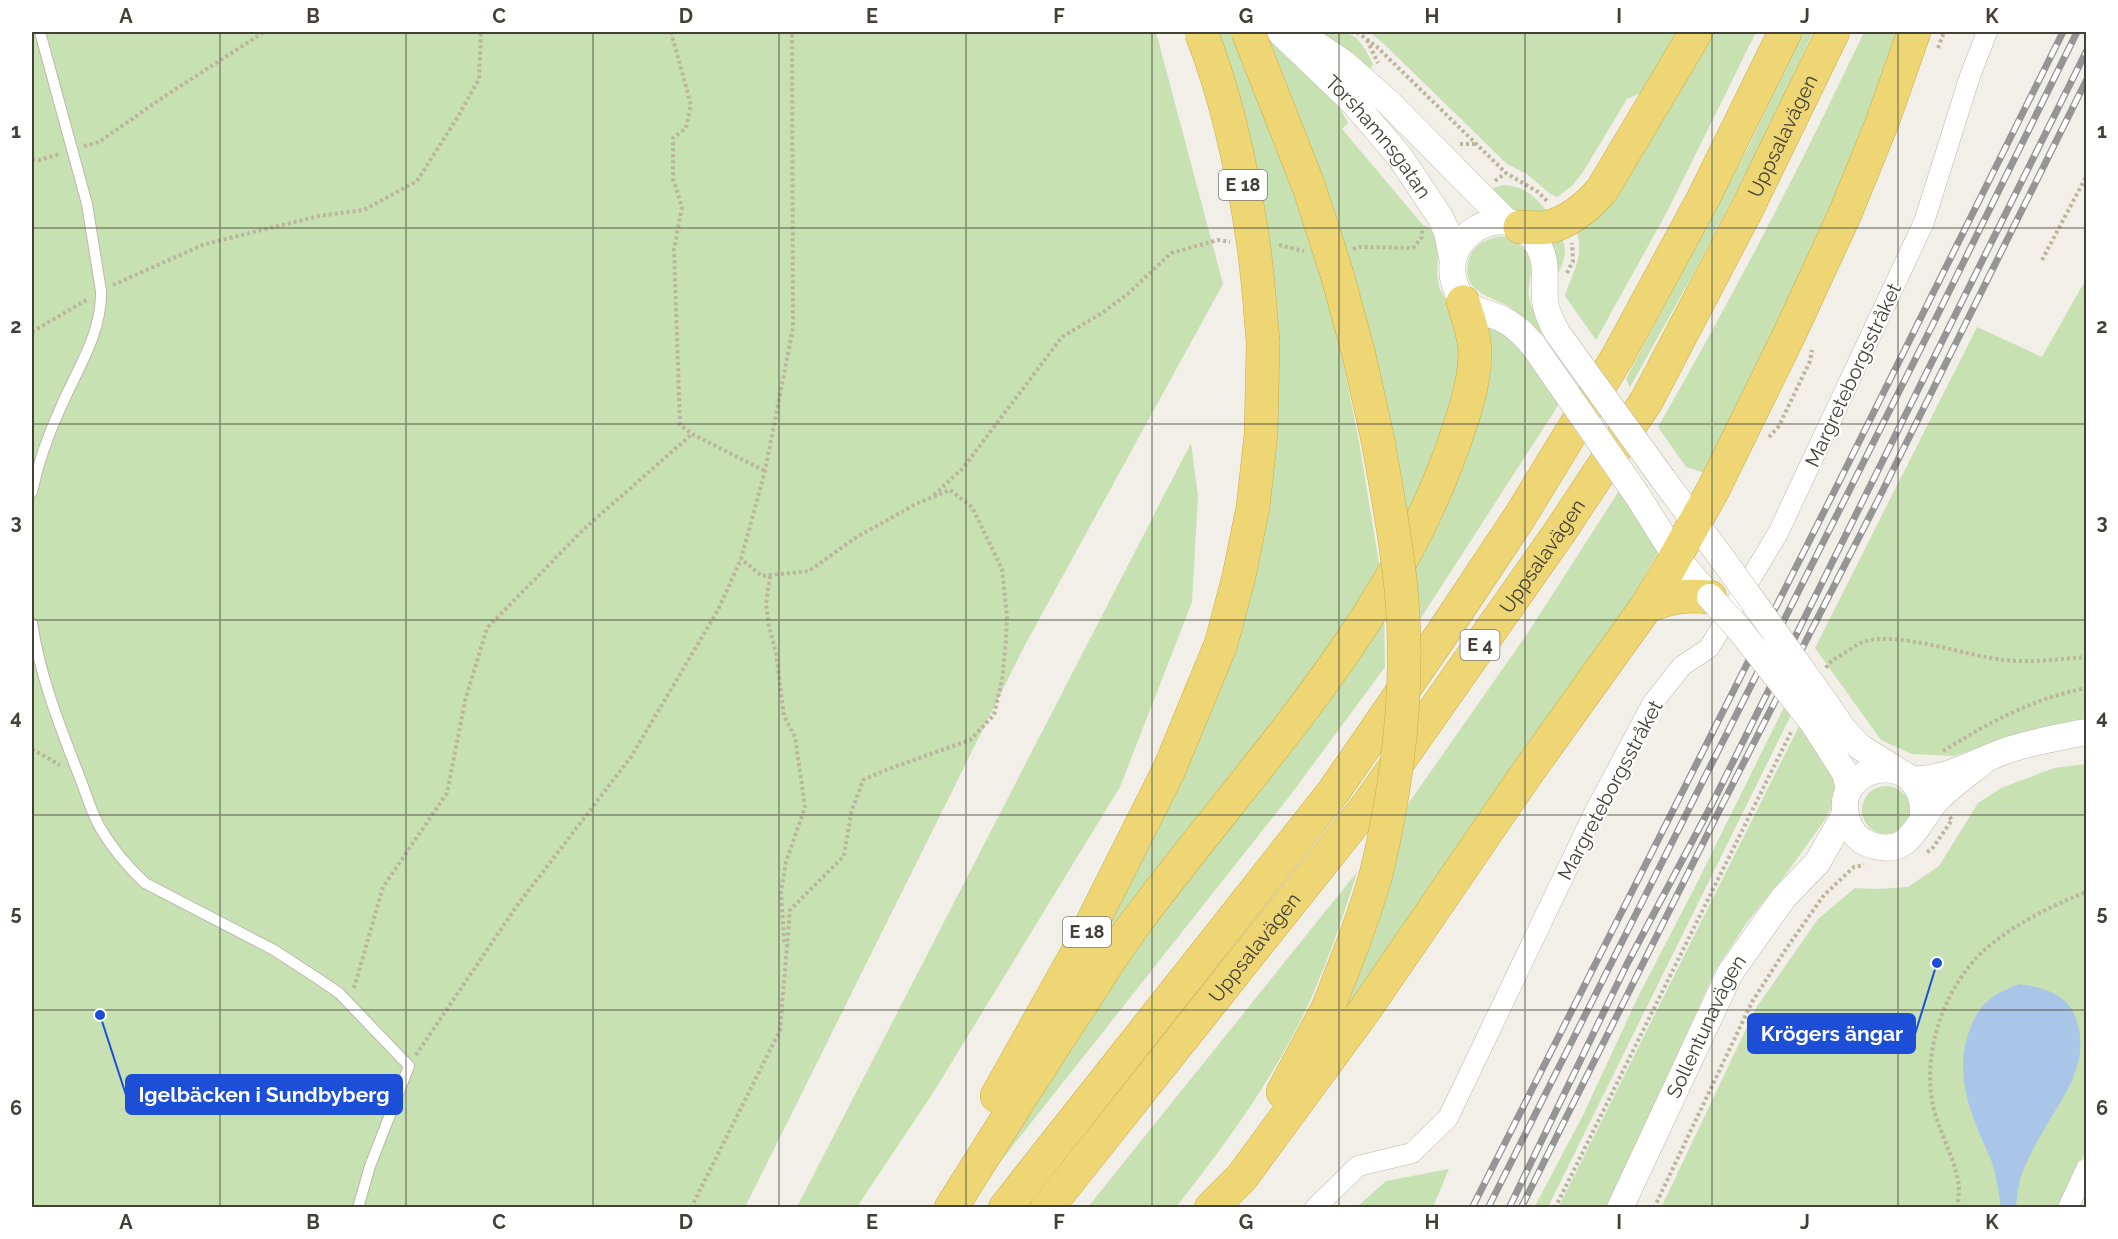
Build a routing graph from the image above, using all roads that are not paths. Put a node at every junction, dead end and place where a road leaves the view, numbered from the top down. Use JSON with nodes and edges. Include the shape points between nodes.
{"nodes":[{"id":1,"x":40,"y":32,"type":"edge"},
{"id":2,"x":1202,"y":32,"type":"edge"},
{"id":3,"x":1248,"y":32,"type":"edge"},
{"id":4,"x":1280,"y":32,"type":"edge"},
{"id":5,"x":1298,"y":32,"type":"edge"},
{"id":6,"x":1696,"y":32,"type":"edge"},
{"id":7,"x":1785,"y":32,"type":"edge"},
{"id":8,"x":1833,"y":32,"type":"edge"},
{"id":9,"x":1914,"y":32,"type":"edge"},
{"id":10,"x":1987,"y":32,"type":"edge"},
{"id":11,"x":1513,"y":224,"type":"junction"},
{"id":12,"x":1452,"y":257,"type":"junction"},
{"id":13,"x":1463,"y":302,"type":"junction"},
{"id":14,"x":32,"y":492,"type":"edge"},
{"id":15,"x":1695,"y":522,"type":"junction"},
{"id":16,"x":1676,"y":557,"type":"junction"},
{"id":17,"x":1710,"y":597,"type":"junction"},
{"id":18,"x":1646,"y":607,"type":"junction"},
{"id":19,"x":32,"y":623,"type":"edge"},
{"id":20,"x":1812,"y":717,"type":"junction"},
{"id":21,"x":2086,"y":732,"type":"edge"},
{"id":22,"x":1984,"y":761,"type":"junction"},
{"id":23,"x":1906,"y":776,"type":"junction"},
{"id":24,"x":1847,"y":802,"type":"junction"},
{"id":25,"x":1923,"y":818,"type":"junction"},
{"id":26,"x":1871,"y":854,"type":"junction"},
{"id":27,"x":1817,"y":863,"type":"junction"},
{"id":28,"x":2084,"y":1180,"type":"edge"},
{"id":29,"x":358,"y":1208,"type":"edge"},
{"id":30,"x":929,"y":1208,"type":"edge"},
{"id":31,"x":951,"y":1208,"type":"edge"},
{"id":32,"x":1005,"y":1208,"type":"edge"},
{"id":33,"x":1047,"y":1208,"type":"edge"},
{"id":34,"x":1199,"y":1208,"type":"edge"},
{"id":35,"x":1211,"y":1208,"type":"edge"},
{"id":36,"x":1315,"y":1208,"type":"edge"},
{"id":37,"x":1620,"y":1208,"type":"edge"},
{"id":38,"x":2068,"y":1208,"type":"edge"}],
"edges":[{"from":1,"to":14,"type":"lane","via":[[87,204],[102,306],[97,329],[59,410]]},
{"from":2,"to":30,"type":"highway","number":"E 18","bridge":true,"via":[[1236,149],[1253,242],[1263,342],[1262,434],[1239,576],[1221,644],[1169,770],[1076,955]]},
{"from":3,"to":34,"type":"highway","bridge":true,"via":[[1309,187],[1337,274],[1377,436],[1401,590],[1401,733],[1378,868],[1328,1008],[1291,1080],[1255,1137]]},
{"from":4,"to":12,"type":"street","name":"Torshamnsgatan","via":[[1353,102],[1400,157],[1440,217]]},
{"from":5,"to":11,"type":"street","name":"Torshamnsgatan","via":[[1344,63]]},
{"from":6,"to":11,"type":"highway","via":[[1602,190],[1589,205],[1564,222],[1546,228]]},
{"from":7,"to":32,"type":"highway","name":"Uppsalavägen","number":"E 4","via":[[1703,199],[1618,356],[1519,518],[1334,790]]},
{"from":8,"to":33,"type":"highway","name":"Uppsalavägen","number":"E 4","via":[[1748,207],[1647,400],[1368,805]]},
{"from":9,"to":15,"type":"highway","via":[[1845,214]]},
{"from":10,"to":36,"type":"street","name":"Margreteborgsstråket","via":[[1924,222],[1778,533],[1709,648],[1682,666],[1652,704],[1594,813],[1448,1118],[1412,1153],[1358,1166]]},
{"from":11,"to":12,"type":"street","via":[[1490,222],[1471,232]]},
{"from":11,"to":15,"type":"street","name":"Torshamnsgatan","bridge":true,"via":[[1533,236],[1542,252],[1546,268],[1545,302],[1558,334]]},
{"from":12,"to":13,"type":"street","name":"Torshamnsgatan","via":[[1452,272]]},
{"from":13,"to":16,"type":"street","bridge":true,"via":[[1517,328],[1533,345]]},
{"from":13,"to":31,"type":"highway","via":[[1475,351],[1465,412],[1440,481],[1399,562],[1308,702],[1133,926]]},
{"from":15,"to":16,"type":"highway"},
{"from":15,"to":20,"type":"street","name":"Torshamnsgatan","bridge":true,"via":[[1724,561]]},
{"from":16,"to":17,"type":"street"},
{"from":16,"to":18,"type":"highway"},
{"from":17,"to":18,"type":"highway","via":[[1681,596]]},
{"from":17,"to":20,"type":"street","bridge":true},
{"from":18,"to":35,"type":"highway","via":[[1295,1106],[1242,1177]]},
{"from":19,"to":29,"type":"lane","via":[[52,708],[99,827],[114,851],[145,883],[273,950],[320,980],[409,1066]]},
{"from":20,"to":23,"type":"street","via":[[1843,729],[1860,747]]},
{"from":20,"to":24,"type":"street","via":[[1845,773]]},
{"from":21,"to":22,"type":"street","name":"Sollentunavägen","via":[[2039,741]]},
{"from":22,"to":23,"type":"street","name":"Sollentunavägen","via":[[1931,778]]},
{"from":22,"to":25,"type":"street","name":"Sollentunavägen","via":[[1938,799]]},
{"from":23,"to":24,"type":"street","name":"Sollentunavägen","via":[[1888,769],[1866,773],[1856,780]]},
{"from":23,"to":25,"type":"street","via":[[1920,790]]},
{"from":24,"to":26,"type":"street","via":[[1849,826]]},
{"from":24,"to":27,"type":"street","name":"Sollentunavägen"},
{"from":25,"to":26,"type":"street","name":"Sollentunavägen","via":[[1907,841]]},
{"from":26,"to":27,"type":"street","name":"Sollentunavägen","via":[[1853,847]]},
{"from":27,"to":37,"type":"street","name":"Sollentunavägen","via":[[1784,897],[1730,973]]},
{"from":28,"to":38,"type":"street"}]}
